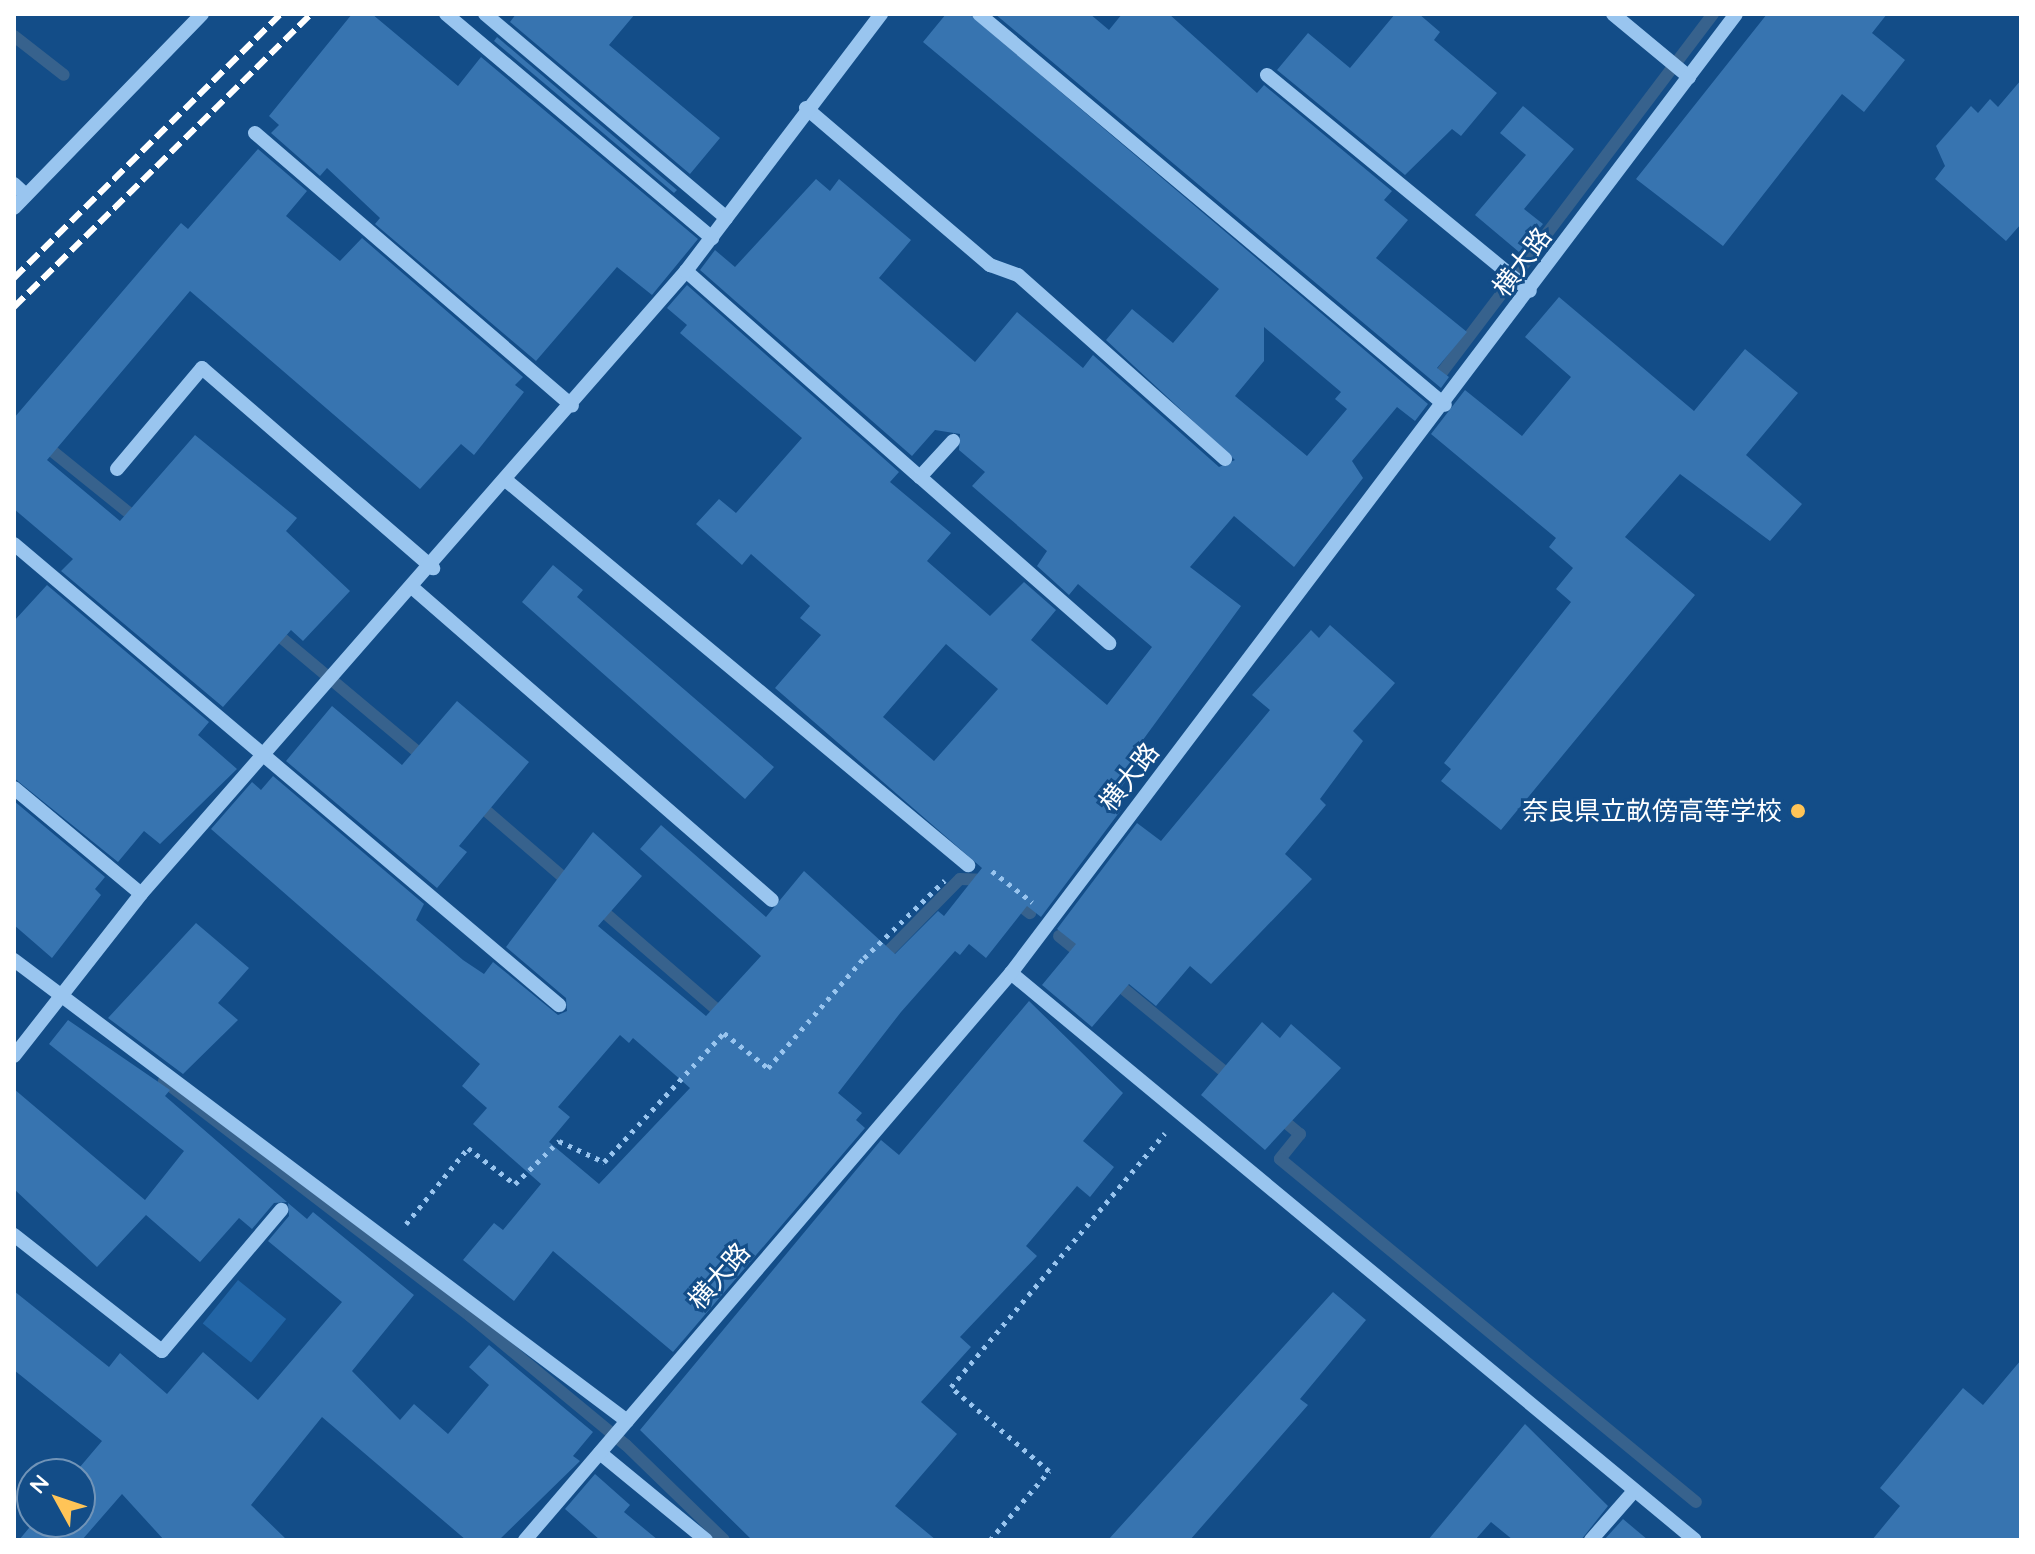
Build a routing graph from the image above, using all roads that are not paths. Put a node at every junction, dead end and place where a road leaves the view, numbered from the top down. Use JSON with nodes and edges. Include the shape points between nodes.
{"nodes":[{"id":1,"x":202,"y":14,"type":"edge"},
{"id":2,"x":446,"y":14,"type":"edge"},
{"id":3,"x":485,"y":14,"type":"edge"},
{"id":4,"x":881,"y":14,"type":"edge"},
{"id":5,"x":979,"y":14,"type":"edge"},
{"id":6,"x":1613,"y":14,"type":"edge"},
{"id":7,"x":1736,"y":14,"type":"edge"},
{"id":8,"x":1267,"y":75,"type":"dead end"},
{"id":9,"x":1689,"y":77,"type":"junction"},
{"id":10,"x":806,"y":108,"type":"junction"},
{"id":11,"x":255,"y":133,"type":"dead end"},
{"id":12,"x":14,"y":184,"type":"edge"},
{"id":13,"x":26,"y":195,"type":"junction"},
{"id":14,"x":14,"y":208,"type":"edge"},
{"id":15,"x":726,"y":218,"type":"junction"},
{"id":16,"x":712,"y":238,"type":"junction"},
{"id":17,"x":686,"y":271,"type":"junction"},
{"id":18,"x":1530,"y":291,"type":"junction"},
{"id":19,"x":1445,"y":405,"type":"junction"},
{"id":20,"x":572,"y":406,"type":"junction"},
{"id":21,"x":953,"y":441,"type":"dead end"},
{"id":22,"x":1225,"y":459,"type":"dead end"},
{"id":23,"x":117,"y":469,"type":"dead end"},
{"id":24,"x":920,"y":477,"type":"junction"},
{"id":25,"x":508,"y":482,"type":"junction"},
{"id":26,"x":14,"y":544,"type":"edge"},
{"id":27,"x":433,"y":568,"type":"junction"},
{"id":28,"x":414,"y":589,"type":"junction"},
{"id":29,"x":1109,"y":643,"type":"dead end"},
{"id":30,"x":264,"y":757,"type":"junction"},
{"id":31,"x":14,"y":788,"type":"edge"},
{"id":32,"x":968,"y":865,"type":"road end"},
{"id":33,"x":141,"y":894,"type":"junction"},
{"id":34,"x":772,"y":900,"type":"dead end"},
{"id":35,"x":14,"y":960,"type":"edge"},
{"id":36,"x":1011,"y":973,"type":"junction"},
{"id":37,"x":59,"y":994,"type":"junction"},
{"id":38,"x":559,"y":1005,"type":"dead end"},
{"id":39,"x":14,"y":1056,"type":"edge"},
{"id":40,"x":281,"y":1210,"type":"dead end"},
{"id":41,"x":14,"y":1235,"type":"edge"},
{"id":42,"x":627,"y":1421,"type":"junction"},
{"id":43,"x":600,"y":1453,"type":"junction"},
{"id":44,"x":1634,"y":1491,"type":"junction"},
{"id":45,"x":525,"y":1540,"type":"edge"},
{"id":46,"x":706,"y":1540,"type":"edge"},
{"id":47,"x":1591,"y":1540,"type":"edge"},
{"id":48,"x":1695,"y":1540,"type":"edge"}],
"edges":[{"from":1,"to":13,"type":"street"},
{"from":2,"to":16,"type":"street"},
{"from":3,"to":15,"type":"street"},
{"from":4,"to":10,"type":"street"},
{"from":5,"to":19,"type":"street"},
{"from":6,"to":9,"type":"street"},
{"from":7,"to":9,"type":"street","name":"横大路"},
{"from":8,"to":18,"type":"street"},
{"from":9,"to":18,"type":"street","name":"横大路"},
{"from":10,"to":15,"type":"street"},
{"from":10,"to":22,"type":"street","via":[[990,265],[1018,275]]},
{"from":11,"to":20,"type":"street"},
{"from":12,"to":13,"type":"street"},
{"from":13,"to":14,"type":"street"},
{"from":15,"to":16,"type":"street"},
{"from":16,"to":17,"type":"street"},
{"from":17,"to":20,"type":"street"},
{"from":17,"to":24,"type":"street"},
{"from":18,"to":19,"type":"street","name":"横大路"},
{"from":19,"to":36,"type":"street","name":"横大路"},
{"from":20,"to":25,"type":"street"},
{"from":21,"to":24,"type":"street"},
{"from":23,"to":27,"type":"street","via":[[202,368]]},
{"from":24,"to":29,"type":"street"},
{"from":25,"to":27,"type":"street"},
{"from":25,"to":32,"type":"street"},
{"from":26,"to":30,"type":"street"},
{"from":27,"to":28,"type":"street"},
{"from":28,"to":30,"type":"street"},
{"from":28,"to":34,"type":"street"},
{"from":30,"to":33,"type":"street"},
{"from":30,"to":38,"type":"street"},
{"from":31,"to":33,"type":"street"},
{"from":33,"to":37,"type":"street"},
{"from":35,"to":37,"type":"street"},
{"from":36,"to":42,"type":"street","name":"横大路"},
{"from":36,"to":44,"type":"street"},
{"from":37,"to":39,"type":"street"},
{"from":37,"to":42,"type":"street"},
{"from":40,"to":41,"type":"street","via":[[162,1351]]},
{"from":42,"to":43,"type":"street","name":"横大路"},
{"from":43,"to":45,"type":"street","name":"横大路"},
{"from":43,"to":46,"type":"street"},
{"from":44,"to":47,"type":"street"},
{"from":44,"to":48,"type":"street"}]}
